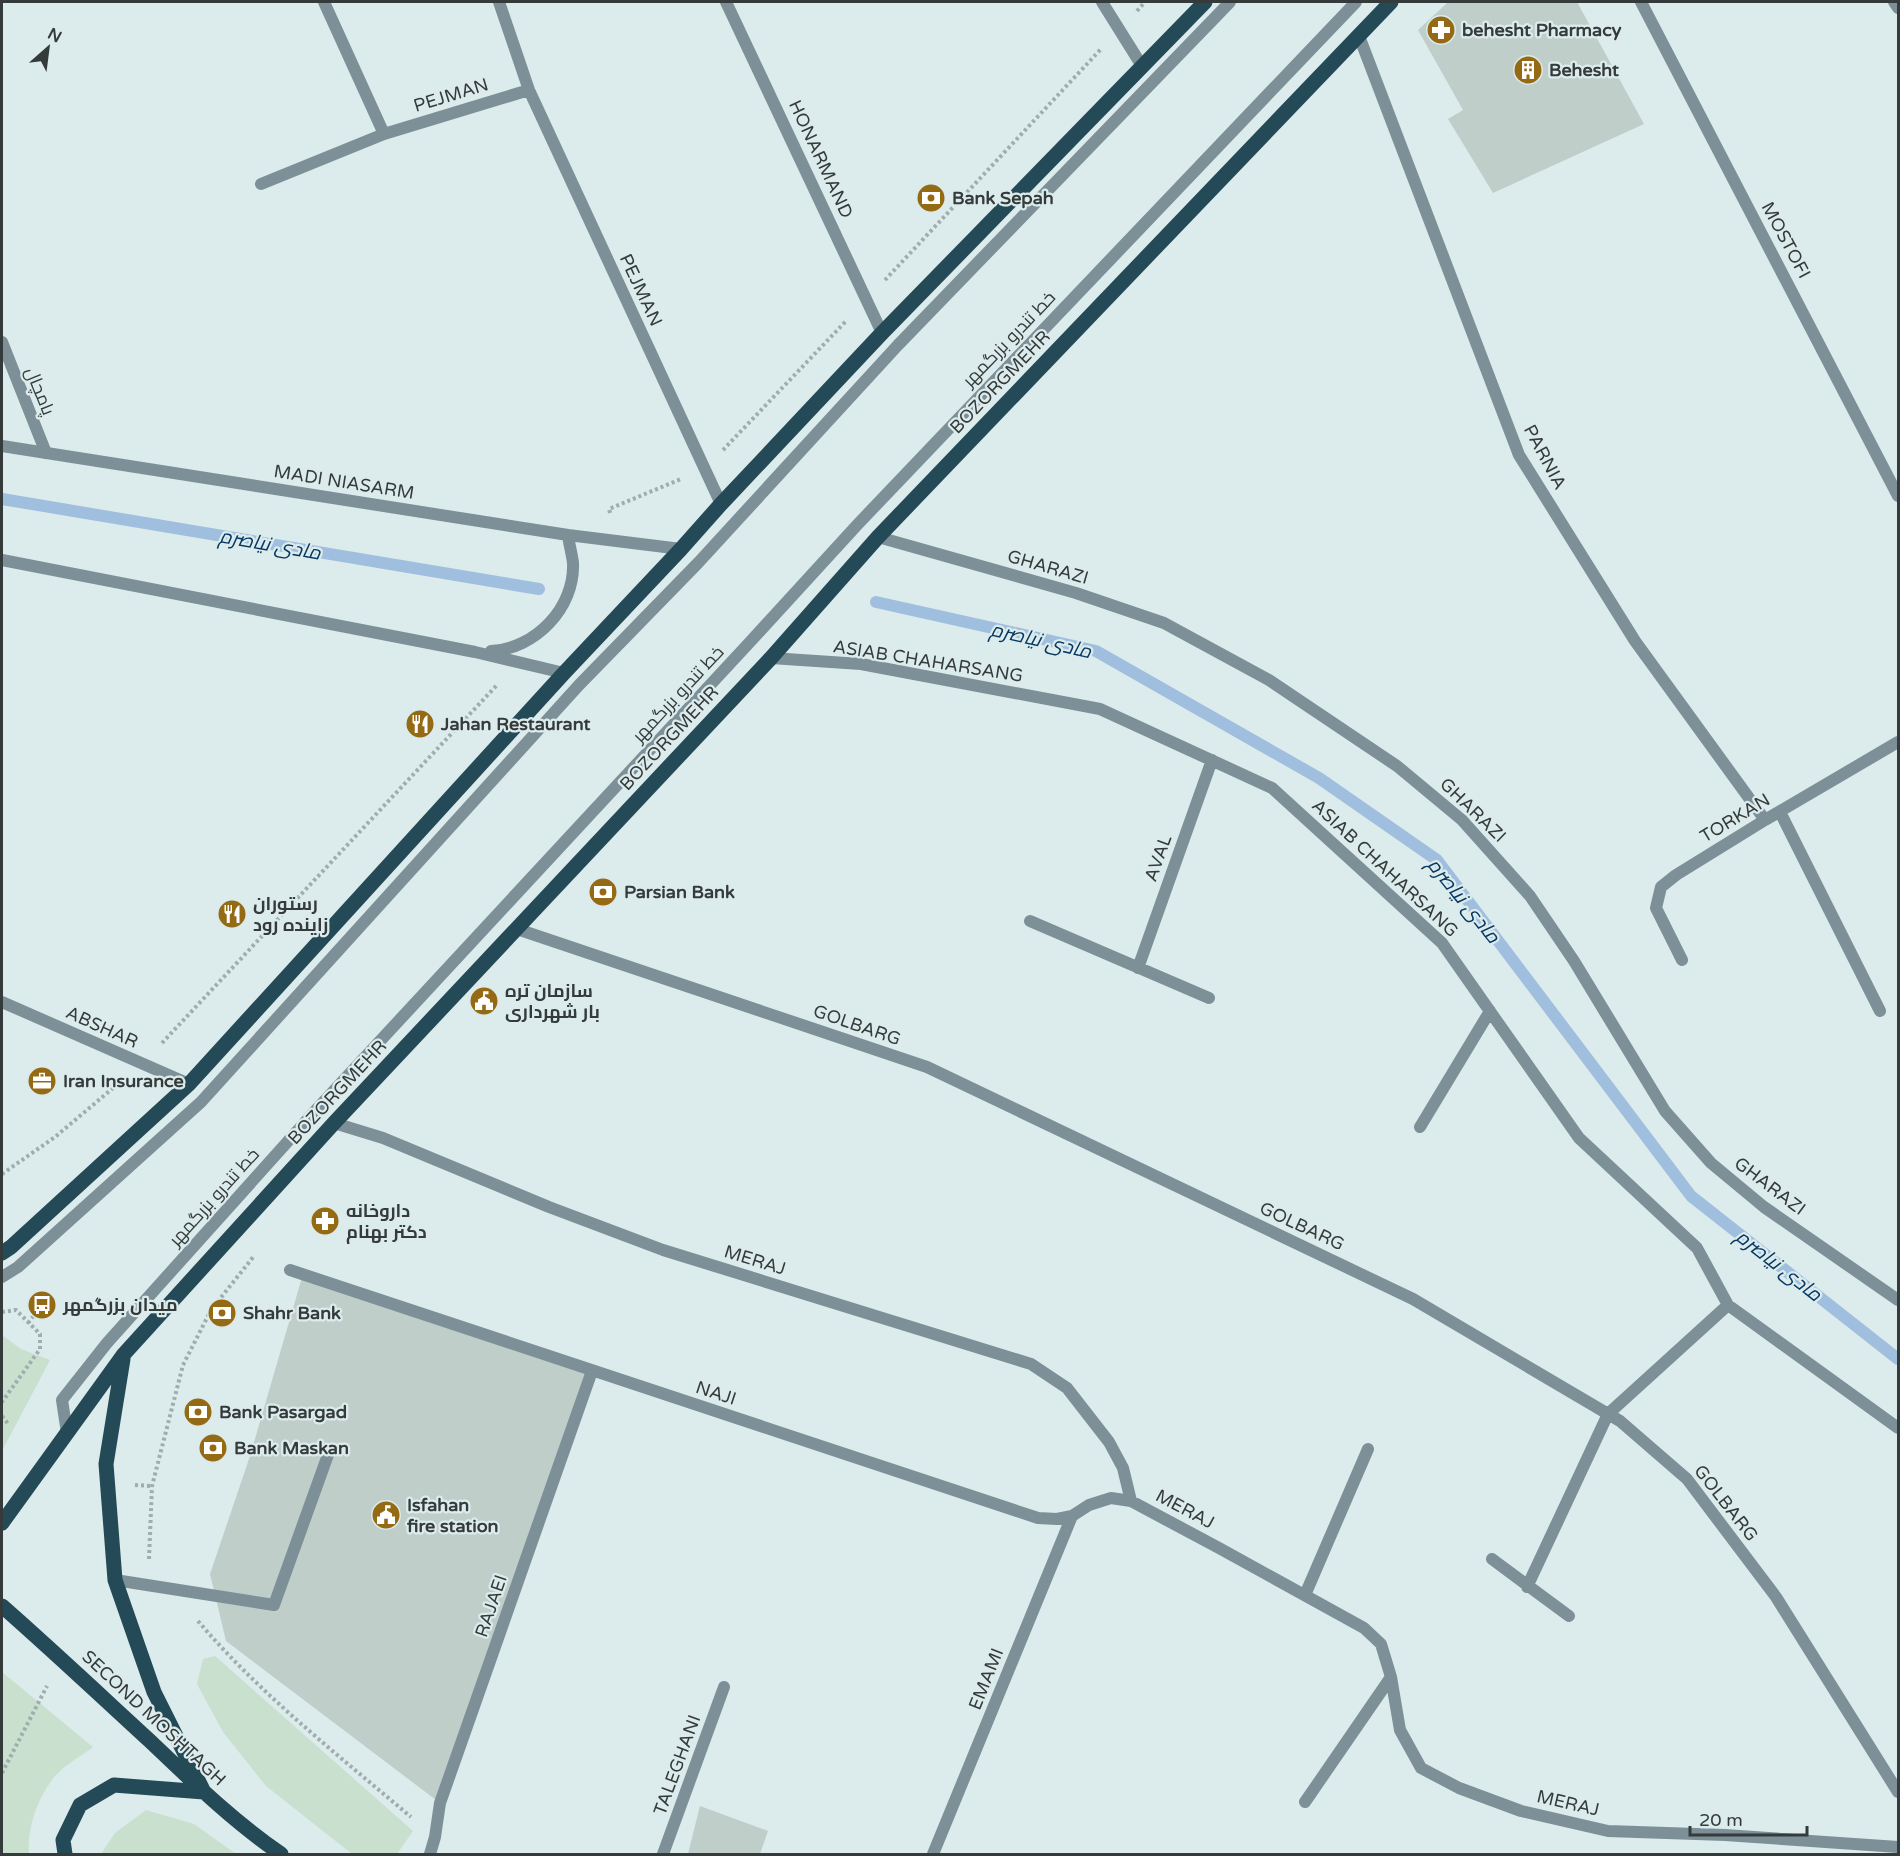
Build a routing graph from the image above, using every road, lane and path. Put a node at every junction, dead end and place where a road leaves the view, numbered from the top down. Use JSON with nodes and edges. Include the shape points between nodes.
{"nodes":[{"id":1,"x":324,"y":2,"type":"edge"},
{"id":2,"x":499,"y":2,"type":"edge"},
{"id":3,"x":726,"y":2,"type":"edge"},
{"id":4,"x":1102,"y":2,"type":"edge"},
{"id":5,"x":1205,"y":2,"type":"edge"},
{"id":6,"x":1230,"y":2,"type":"edge"},
{"id":7,"x":1356,"y":2,"type":"edge"},
{"id":8,"x":1391,"y":2,"type":"edge"},
{"id":9,"x":1641,"y":2,"type":"edge"},
{"id":10,"x":1894,"y":2,"type":"edge"},
{"id":11,"x":1899,"y":8,"type":"edge"},
{"id":12,"x":1359,"y":36,"type":"junction"},
{"id":13,"x":1142,"y":66,"type":"junction"},
{"id":14,"x":529,"y":90,"type":"junction"},
{"id":15,"x":384,"y":134,"type":"junction"},
{"id":16,"x":261,"y":184,"type":"dead end"},
{"id":17,"x":882,"y":333,"type":"junction"},
{"id":18,"x":2,"y":342,"type":"edge"},
{"id":19,"x":2,"y":446,"type":"edge"},
{"id":20,"x":46,"y":453,"type":"junction"},
{"id":21,"x":1899,"y":496,"type":"edge"},
{"id":22,"x":721,"y":504,"type":"junction"},
{"id":23,"x":568,"y":535,"type":"junction"},
{"id":24,"x":878,"y":537,"type":"junction"},
{"id":25,"x":681,"y":549,"type":"junction"},
{"id":26,"x":2,"y":560,"type":"edge"},
{"id":27,"x":475,"y":652,"type":"junction"},
{"id":28,"x":771,"y":658,"type":"junction"},
{"id":29,"x":564,"y":673,"type":"junction"},
{"id":30,"x":1899,"y":742,"type":"edge"},
{"id":31,"x":1212,"y":760,"type":"junction"},
{"id":32,"x":1780,"y":812,"type":"junction"},
{"id":33,"x":1765,"y":820,"type":"junction"},
{"id":34,"x":1029,"y":921,"type":"dead end"},
{"id":35,"x":517,"y":928,"type":"junction"},
{"id":36,"x":1682,"y":960,"type":"dead end"},
{"id":37,"x":1138,"y":968,"type":"junction"},
{"id":38,"x":1209,"y":998,"type":"dead end"},
{"id":39,"x":2,"y":1002,"type":"edge"},
{"id":40,"x":1490,"y":1011,"type":"junction"},
{"id":41,"x":1880,"y":1011,"type":"dead end"},
{"id":42,"x":189,"y":1084,"type":"junction"},
{"id":43,"x":334,"y":1123,"type":"junction"},
{"id":44,"x":1420,"y":1127,"type":"dead end"},
{"id":45,"x":259,"y":1251,"type":"dead end"},
{"id":46,"x":2,"y":1252,"type":"edge"},
{"id":47,"x":290,"y":1269,"type":"dead end"},
{"id":48,"x":2,"y":1277,"type":"edge"},
{"id":49,"x":1899,"y":1300,"type":"edge"},
{"id":50,"x":42,"y":1305,"type":"dead end"},
{"id":51,"x":1728,"y":1305,"type":"junction"},
{"id":52,"x":2,"y":1312,"type":"edge"},
{"id":53,"x":28,"y":1323,"type":"junction"},
{"id":54,"x":124,"y":1354,"type":"junction"},
{"id":55,"x":592,"y":1371,"type":"junction"},
{"id":56,"x":2,"y":1402,"type":"edge"},
{"id":57,"x":1608,"y":1414,"type":"junction"},
{"id":58,"x":2,"y":1416,"type":"edge"},
{"id":59,"x":9,"y":1425,"type":"dead end"},
{"id":60,"x":1899,"y":1428,"type":"edge"},
{"id":61,"x":67,"y":1432,"type":"junction"},
{"id":62,"x":1368,"y":1449,"type":"dead end"},
{"id":63,"x":329,"y":1452,"type":"dead end"},
{"id":64,"x":1131,"y":1501,"type":"junction"},
{"id":65,"x":1072,"y":1516,"type":"junction"},
{"id":66,"x":2,"y":1523,"type":"edge"},
{"id":67,"x":1492,"y":1559,"type":"dead end"},
{"id":68,"x":115,"y":1580,"type":"junction"},
{"id":69,"x":1527,"y":1587,"type":"junction"},
{"id":70,"x":170,"y":1589,"type":"junction"},
{"id":71,"x":1305,"y":1595,"type":"junction"},
{"id":72,"x":2,"y":1606,"type":"edge"},
{"id":73,"x":1569,"y":1616,"type":"dead end"},
{"id":74,"x":1391,"y":1677,"type":"junction"},
{"id":75,"x":47,"y":1686,"type":"dead end"},
{"id":76,"x":724,"y":1687,"type":"dead end"},
{"id":77,"x":2,"y":1773,"type":"edge"},
{"id":78,"x":204,"y":1792,"type":"junction"},
{"id":79,"x":1899,"y":1792,"type":"edge"},
{"id":80,"x":1305,"y":1802,"type":"dead end"},
{"id":81,"x":435,"y":1837,"type":"junction"},
{"id":82,"x":1899,"y":1847,"type":"edge"},
{"id":83,"x":65,"y":1854,"type":"edge"},
{"id":84,"x":281,"y":1854,"type":"edge"},
{"id":85,"x":430,"y":1854,"type":"edge"},
{"id":86,"x":663,"y":1854,"type":"edge"},
{"id":87,"x":933,"y":1854,"type":"edge"}],
"edges":[{"from":1,"to":15,"type":"street"},
{"from":2,"to":14,"type":"street","name":"PEJMAN"},
{"from":3,"to":17,"type":"street","name":"HONARMAND"},
{"from":4,"to":13,"type":"street"},
{"from":5,"to":13,"type":"main road"},
{"from":6,"to":48,"type":"street","via":[[898,345],[579,685],[201,1102],[18,1267]]},
{"from":7,"to":61,"type":"street","name":"خط تندرو بزرگمهر","via":[[858,524],[309,1118],[107,1343],[62,1400]]},
{"from":8,"to":12,"type":"main road","name":"BOZORGMEHR"},
{"from":9,"to":21,"type":"street","name":"MOSTOFI"},
{"from":10,"to":11,"type":"street"},
{"from":12,"to":24,"type":"main road","name":"BOZORGMEHR"},
{"from":12,"to":33,"type":"street","name":"PARNIA","via":[[1519,455],[1635,641]]},
{"from":13,"to":17,"type":"main road"},
{"from":14,"to":15,"type":"street","name":"PEJMAN"},
{"from":14,"to":22,"type":"street","name":"PEJMAN"},
{"from":15,"to":16,"type":"street","name":"PEJMAN"},
{"from":17,"to":22,"type":"main road"},
{"from":18,"to":20,"type":"street","name":"پامچال"},
{"from":19,"to":20,"type":"street","name":"MADI NIASARM"},
{"from":20,"to":23,"type":"street","name":"MADI NIASARM"},
{"from":22,"to":25,"type":"main road"},
{"from":23,"to":25,"type":"street","name":"MADI NIASARM"},
{"from":23,"to":27,"type":"street","via":[[573,564],[570,584],[554,619],[532,639],[505,651]]},
{"from":24,"to":28,"type":"main road","name":"BOZORGMEHR"},
{"from":24,"to":49,"type":"street","name":"GHARAZI","via":[[1164,623],[1269,680],[1398,766],[1462,820],[1530,896],[1665,1111],[1711,1163],[1764,1207]]},
{"from":25,"to":29,"type":"main road"},
{"from":26,"to":27,"type":"street"},
{"from":27,"to":29,"type":"street"},
{"from":28,"to":31,"type":"street","name":"ASIAB CHAHARSANG","via":[[861,664],[1100,709]]},
{"from":28,"to":35,"type":"main road","name":"BOZORGMEHR"},
{"from":29,"to":42,"type":"main road"},
{"from":30,"to":32,"type":"street","name":"TORKAN"},
{"from":31,"to":37,"type":"street","name":"AVAL"},
{"from":31,"to":40,"type":"street","name":"ASIAB CHAHARSANG","via":[[1272,788],[1442,943]]},
{"from":32,"to":33,"type":"street","name":"TORKAN"},
{"from":32,"to":41,"type":"street"},
{"from":33,"to":36,"type":"street","name":"TORKAN","via":[[1661,887],[1656,908]]},
{"from":34,"to":37,"type":"street"},
{"from":35,"to":43,"type":"main road","name":"BOZORGMEHR"},
{"from":35,"to":57,"type":"street","name":"GOLBARG","via":[[927,1067],[1413,1299]]},
{"from":37,"to":38,"type":"street"},
{"from":39,"to":42,"type":"street","name":"ABSHAR"},
{"from":40,"to":44,"type":"street"},
{"from":40,"to":51,"type":"street","name":"ASIAB CHAHARSANG","via":[[1579,1138],[1697,1248]]},
{"from":42,"to":46,"type":"main road"},
{"from":43,"to":54,"type":"main road","name":"BOZORGMEHR"},
{"from":43,"to":64,"type":"street","name":"MERAJ","via":[[383,1137],[663,1250],[1032,1364],[1067,1388],[1109,1442],[1123,1468]]},
{"from":45,"to":70,"type":"path","via":[[211,1310],[183,1365],[152,1486],[149,1559]]},
{"from":47,"to":55,"type":"street","name":"NAJI"},
{"from":50,"to":53,"type":"path"},
{"from":51,"to":57,"type":"street"},
{"from":51,"to":60,"type":"street","name":"ASIAB CHAHARSANG"},
{"from":52,"to":53,"type":"path","via":[[16,1310]]},
{"from":53,"to":56,"type":"path","via":[[40,1334],[40,1349]]},
{"from":54,"to":61,"type":"main road","name":"BOZORGMEHR"},
{"from":54,"to":68,"type":"main road","via":[[106,1464]]},
{"from":55,"to":65,"type":"street","name":"NAJI","via":[[1038,1518]]},
{"from":55,"to":81,"type":"street","name":"RAJAEI","via":[[440,1803]]},
{"from":57,"to":69,"type":"street"},
{"from":57,"to":79,"type":"street","name":"GOLBARG","via":[[1687,1479],[1776,1597]]},
{"from":58,"to":59,"type":"path"},
{"from":61,"to":66,"type":"main road","name":"BOZORGMEHR"},
{"from":62,"to":71,"type":"street"},
{"from":63,"to":70,"type":"street","via":[[274,1605]]},
{"from":64,"to":65,"type":"street","name":"NAJI","via":[[1111,1498]]},
{"from":64,"to":71,"type":"street","name":"MERAJ"},
{"from":65,"to":87,"type":"street","name":"EMAMI"},
{"from":67,"to":69,"type":"street"},
{"from":68,"to":70,"type":"street"},
{"from":68,"to":78,"type":"main road","via":[[154,1692]]},
{"from":69,"to":73,"type":"street"},
{"from":70,"to":81,"type":"path","via":[[227,1656]]},
{"from":71,"to":74,"type":"street","name":"MERAJ","via":[[1364,1628],[1381,1644]]},
{"from":72,"to":78,"type":"main road","name":"SECOND MOSHTAGH"},
{"from":74,"to":80,"type":"street"},
{"from":74,"to":82,"type":"street","name":"MERAJ","via":[[1400,1730],[1421,1768],[1459,1788],[1521,1811],[1608,1831]]},
{"from":75,"to":77,"type":"path"},
{"from":76,"to":86,"type":"street","name":"TALEGHANI"},
{"from":78,"to":83,"type":"main road","via":[[114,1785],[80,1805],[63,1840]]},
{"from":78,"to":84,"type":"main road","name":"SECOND MOSHTAGH"},
{"from":81,"to":85,"type":"street","name":"RAJAEI"}]}
